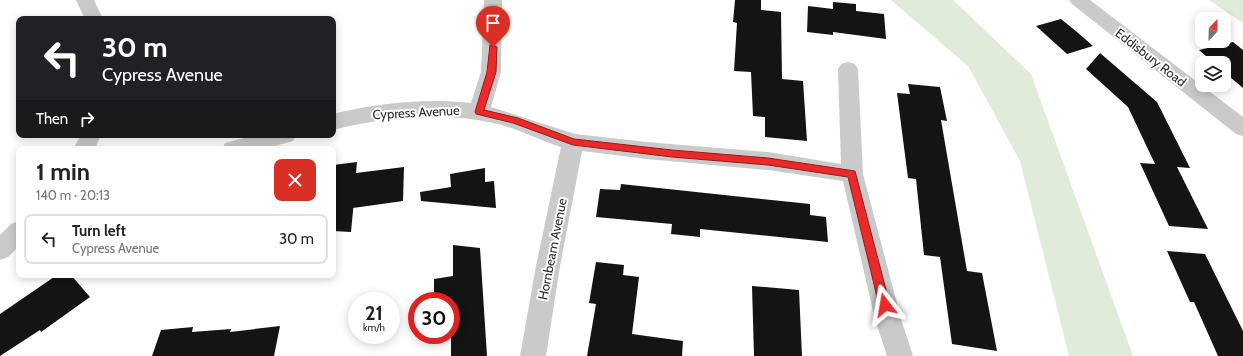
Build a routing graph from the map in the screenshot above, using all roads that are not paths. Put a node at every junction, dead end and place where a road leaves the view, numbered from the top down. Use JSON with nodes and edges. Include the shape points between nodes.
{"nodes":[{"id":1,"x":85,"y":0,"type":"edge"},
{"id":2,"x":493,"y":0,"type":"edge"},
{"id":3,"x":1078,"y":0,"type":"edge"},
{"id":4,"x":93,"y":16,"type":"edge"},
{"id":5,"x":848,"y":69,"type":"dead end"},
{"id":6,"x":479,"y":112,"type":"junction"},
{"id":7,"x":336,"y":121,"type":"edge"},
{"id":8,"x":1243,"y":128,"type":"edge"},
{"id":9,"x":275,"y":138,"type":"edge"},
{"id":10,"x":573,"y":142,"type":"junction"},
{"id":11,"x":244,"y":146,"type":"edge"},
{"id":12,"x":852,"y":174,"type":"junction"},
{"id":13,"x":16,"y":234,"type":"edge"},
{"id":14,"x":0,"y":250,"type":"edge"},
{"id":15,"x":534,"y":356,"type":"edge"},
{"id":16,"x":900,"y":356,"type":"edge"}],
"edges":[{"from":1,"to":4,"type":"street"},
{"from":2,"to":6,"type":"street","via":[[492,72]]},
{"from":3,"to":8,"type":"street","name":"Eddisbury Road"},
{"from":5,"to":12,"type":"street"},
{"from":6,"to":7,"type":"street","name":"Cypress Avenue","via":[[466,109],[421,109],[358,116]]},
{"from":6,"to":10,"type":"street","name":"Cypress Avenue","via":[[515,120]]},
{"from":9,"to":11,"type":"street"},
{"from":10,"to":12,"type":"street","name":"Cypress Avenue","via":[[768,162]]},
{"from":10,"to":15,"type":"street","name":"Hornbeam Avenue","via":[[548,266]]},
{"from":12,"to":16,"type":"street","via":[[888,319]]},
{"from":13,"to":14,"type":"street"}]}
